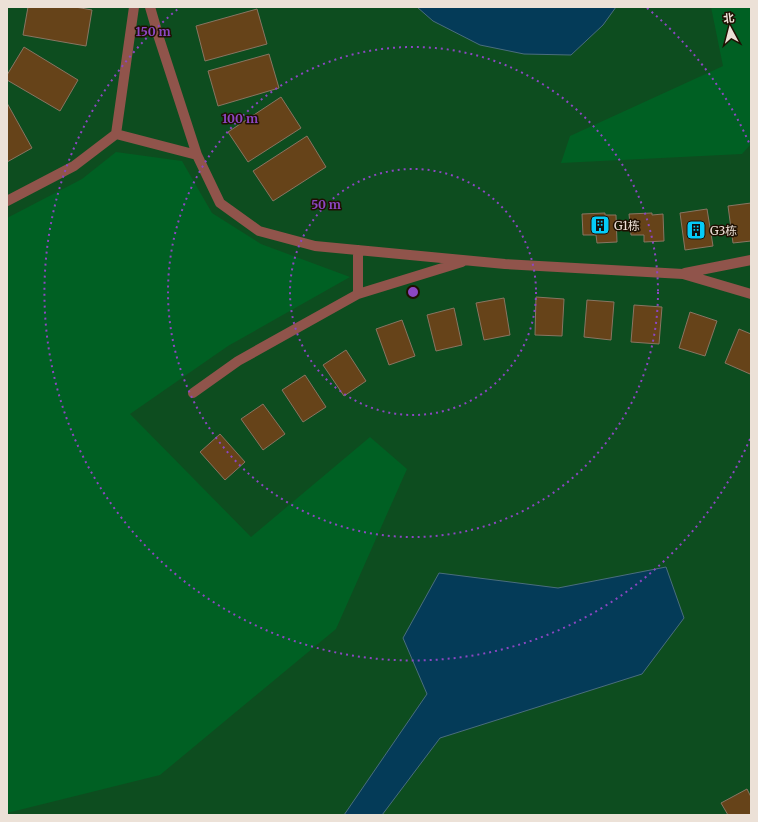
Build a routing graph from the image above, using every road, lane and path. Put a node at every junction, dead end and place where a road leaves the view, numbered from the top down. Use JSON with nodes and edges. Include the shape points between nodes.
{"nodes":[{"id":1,"x":134,"y":7,"type":"edge"},
{"id":2,"x":150,"y":7,"type":"edge"},
{"id":3,"x":116,"y":134,"type":"junction"},
{"id":4,"x":197,"y":155,"type":"junction"},
{"id":5,"x":7,"y":201,"type":"edge"},
{"id":6,"x":358,"y":250,"type":"junction"},
{"id":7,"x":751,"y":260,"type":"edge"},
{"id":8,"x":468,"y":261,"type":"junction"},
{"id":9,"x":683,"y":274,"type":"junction"},
{"id":10,"x":358,"y":294,"type":"junction"},
{"id":11,"x":751,"y":294,"type":"edge"},
{"id":12,"x":193,"y":393,"type":"dead end"}],
"edges":[{"from":1,"to":3,"type":"street"},
{"from":2,"to":4,"type":"street"},
{"from":3,"to":4,"type":"street"},
{"from":3,"to":5,"type":"street","via":[[74,166]]},
{"from":4,"to":6,"type":"street","via":[[220,203],[258,231],[315,246]]},
{"from":6,"to":8,"type":"street"},
{"from":6,"to":10,"type":"street"},
{"from":7,"to":9,"type":"street"},
{"from":8,"to":9,"type":"street"},
{"from":8,"to":10,"type":"street"},
{"from":9,"to":11,"type":"street"},
{"from":10,"to":12,"type":"street","via":[[238,361]]}]}
